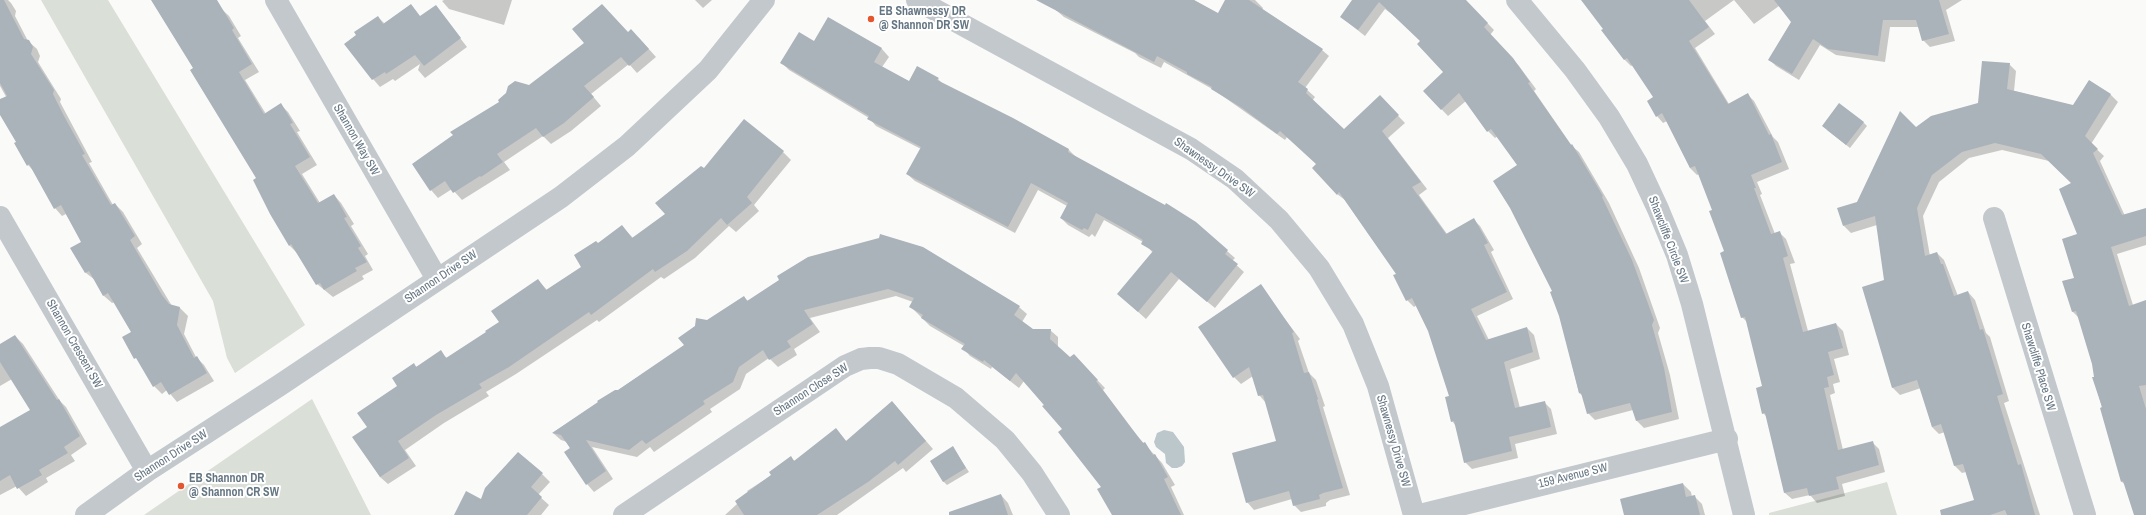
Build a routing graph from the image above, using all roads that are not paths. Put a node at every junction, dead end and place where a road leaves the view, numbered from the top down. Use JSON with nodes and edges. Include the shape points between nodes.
{"nodes":[{"id":1,"x":276,"y":0,"type":"edge"},
{"id":2,"x":764,"y":0,"type":"edge"},
{"id":3,"x":918,"y":0,"type":"edge"},
{"id":4,"x":1517,"y":0,"type":"edge"},
{"id":5,"x":0,"y":217,"type":"edge"},
{"id":6,"x":1994,"y":218,"type":"dead end"},
{"id":7,"x":437,"y":279,"type":"junction"},
{"id":8,"x":1727,"y":439,"type":"junction"},
{"id":9,"x":147,"y":471,"type":"junction"},
{"id":10,"x":86,"y":515,"type":"edge"},
{"id":11,"x":624,"y":515,"type":"edge"},
{"id":12,"x":1060,"y":515,"type":"edge"},
{"id":13,"x":1414,"y":515,"type":"edge"},
{"id":14,"x":1420,"y":515,"type":"edge"},
{"id":15,"x":1744,"y":515,"type":"edge"},
{"id":16,"x":2085,"y":515,"type":"edge"}],
"edges":[{"from":1,"to":7,"type":"street","name":"Shannon Way SW"},
{"from":2,"to":7,"type":"street","name":"Shannon Drive SW","via":[[708,70],[627,146],[562,196]]},
{"from":3,"to":13,"type":"street","name":"Shawnessy Drive SW","via":[[1191,149],[1235,179],[1279,220],[1319,268],[1353,324],[1378,386]]},
{"from":4,"to":8,"type":"street","name":"Shawcliffe Circle SW","via":[[1570,64],[1609,117],[1636,164],[1677,255]]},
{"from":5,"to":9,"type":"street","name":"Shannon Crescent SW"},
{"from":6,"to":16,"type":"street","name":"Shawcliffe Place SW"},
{"from":7,"to":9,"type":"street","name":"Shannon Drive SW"},
{"from":8,"to":14,"type":"street","name":"159 Avenue SW"},
{"from":8,"to":15,"type":"street","name":"Shawcliffe Circle SW"},
{"from":9,"to":10,"type":"street","name":"Shannon Drive SW"},
{"from":11,"to":12,"type":"street","name":"Shannon Close SW","via":[[845,366],[861,359],[879,358],[898,364],[956,398],[1005,440],[1032,473]]}]}
